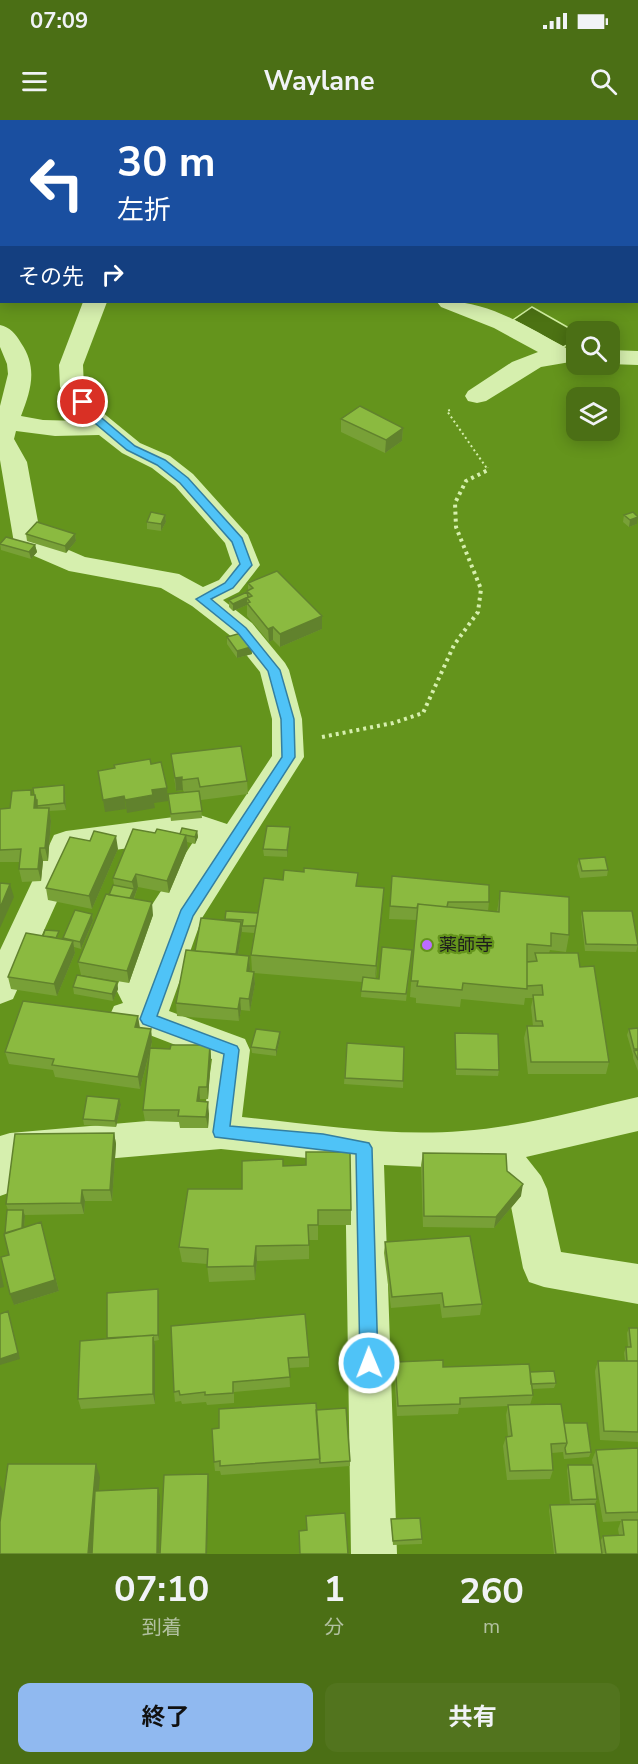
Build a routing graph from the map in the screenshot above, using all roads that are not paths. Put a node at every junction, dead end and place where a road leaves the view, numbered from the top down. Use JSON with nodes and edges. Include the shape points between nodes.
{"nodes":[{"id":1,"x":95,"y":303,"type":"edge"},
{"id":2,"x":452,"y":303,"type":"edge"},
{"id":3,"x":0,"y":332,"type":"edge"},
{"id":4,"x":566,"y":353,"type":"edge"},
{"id":5,"x":566,"y":354,"type":"edge"},
{"id":6,"x":620,"y":357,"type":"edge"},
{"id":7,"x":638,"y":358,"type":"edge"},
{"id":8,"x":477,"y":396,"type":"road end"},
{"id":9,"x":7,"y":420,"type":"junction"},
{"id":10,"x":106,"y":427,"type":"junction"},
{"id":11,"x":202,"y":599,"type":"junction"},
{"id":12,"x":0,"y":989,"type":"edge"},
{"id":13,"x":91,"y":1013,"type":"edge"},
{"id":14,"x":148,"y":1019,"type":"junction"},
{"id":15,"x":638,"y":1114,"type":"edge"},
{"id":16,"x":221,"y":1132,"type":"junction"},
{"id":17,"x":494,"y":1145,"type":"junction"},
{"id":18,"x":364,"y":1148,"type":"junction"},
{"id":19,"x":0,"y":1178,"type":"edge"},
{"id":20,"x":638,"y":1284,"type":"edge"},
{"id":21,"x":374,"y":1554,"type":"edge"}],
"edges":[{"from":1,"to":10,"type":"street","via":[[71,365],[72,387],[93,417]]},
{"from":2,"to":4,"type":"street"},
{"from":3,"to":9,"type":"street","via":[[10,342],[22,368]]},
{"from":5,"to":8,"type":"street","via":[[540,358]]},
{"from":6,"to":7,"type":"street"},
{"from":9,"to":10,"type":"street","via":[[69,429]]},
{"from":9,"to":11,"type":"street","via":[[1,439],[14,462],[28,543],[79,565],[170,580]]},
{"from":10,"to":11,"type":"street","via":[[131,448],[161,462],[184,480],[238,541],[246,565],[229,586]]},
{"from":11,"to":14,"type":"street","via":[[242,630],[274,670],[287,719],[288,757],[186,914]]},
{"from":12,"to":14,"type":"street","via":[[66,844],[196,826],[216,833],[161,917],[134,989]]},
{"from":13,"to":14,"type":"street"},
{"from":14,"to":16,"type":"street","via":[[232,1050]]},
{"from":15,"to":17,"type":"street"},
{"from":16,"to":18,"type":"street"},
{"from":16,"to":19,"type":"street","via":[[10,1149]]},
{"from":17,"to":18,"type":"street"},
{"from":17,"to":20,"type":"street","via":[[527,1189],[544,1268]]},
{"from":18,"to":21,"type":"street"}]}
